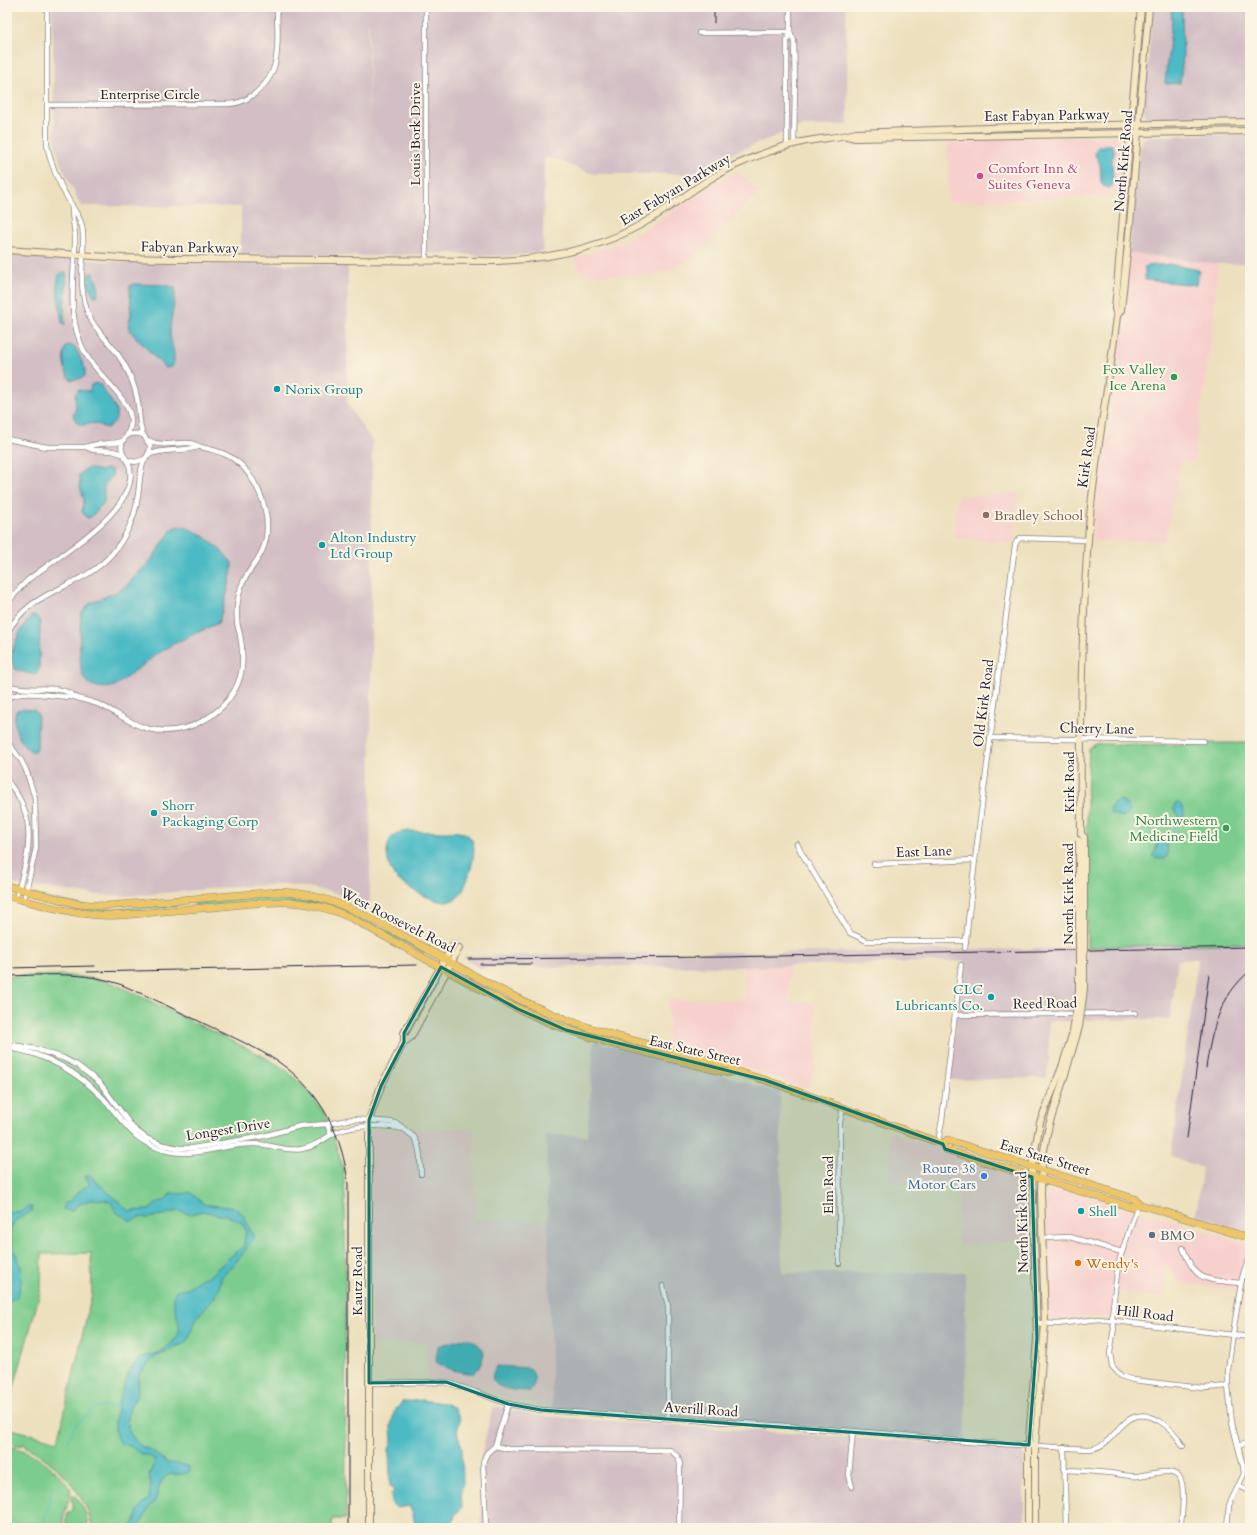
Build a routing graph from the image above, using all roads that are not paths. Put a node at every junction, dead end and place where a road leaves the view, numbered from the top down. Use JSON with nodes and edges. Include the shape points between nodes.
{"nodes":[{"id":1,"x":47,"y":7,"type":"edge"},
{"id":2,"x":277,"y":7,"type":"edge"},
{"id":3,"x":426,"y":7,"type":"edge"},
{"id":4,"x":790,"y":7,"type":"edge"},
{"id":5,"x":1141,"y":7,"type":"edge"},
{"id":6,"x":1149,"y":7,"type":"edge"},
{"id":7,"x":790,"y":32,"type":"junction"},
{"id":8,"x":699,"y":33,"type":"dead end"},
{"id":9,"x":47,"y":105,"type":"junction"},
{"id":10,"x":1250,"y":122,"type":"edge"},
{"id":11,"x":1139,"y":124,"type":"junction"},
{"id":12,"x":1130,"y":125,"type":"junction"},
{"id":13,"x":1250,"y":131,"type":"edge"},
{"id":14,"x":1129,"y":133,"type":"junction"},
{"id":15,"x":1138,"y":133,"type":"junction"},
{"id":16,"x":846,"y":136,"type":"junction"},
{"id":17,"x":794,"y":144,"type":"junction"},
{"id":18,"x":787,"y":146,"type":"junction"},
{"id":19,"x":72,"y":206,"type":"junction"},
{"id":20,"x":7,"y":250,"type":"edge"},
{"id":21,"x":74,"y":255,"type":"junction"},
{"id":22,"x":83,"y":255,"type":"junction"},
{"id":23,"x":373,"y":261,"type":"joint"},
{"id":24,"x":426,"y":261,"type":"junction"},
{"id":25,"x":1117,"y":316,"type":"junction"},
{"id":26,"x":143,"y":434,"type":"junction"},
{"id":27,"x":127,"y":436,"type":"junction"},
{"id":28,"x":7,"y":439,"type":"edge"},
{"id":29,"x":148,"y":440,"type":"junction"},
{"id":30,"x":123,"y":441,"type":"junction"},
{"id":31,"x":198,"y":446,"type":"junction"},
{"id":32,"x":86,"y":447,"type":"junction"},
{"id":33,"x":122,"y":454,"type":"junction"},
{"id":34,"x":146,"y":457,"type":"junction"},
{"id":35,"x":127,"y":460,"type":"junction"},
{"id":36,"x":1088,"y":540,"type":"junction"},
{"id":37,"x":7,"y":604,"type":"edge"},
{"id":38,"x":7,"y":633,"type":"edge"},
{"id":39,"x":7,"y":685,"type":"edge"},
{"id":40,"x":7,"y":688,"type":"edge"},
{"id":41,"x":7,"y":694,"type":"edge"},
{"id":42,"x":76,"y":697,"type":"junction"},
{"id":43,"x":7,"y":698,"type":"edge"},
{"id":44,"x":990,"y":738,"type":"junction"},
{"id":45,"x":1081,"y":739,"type":"junction"},
{"id":46,"x":7,"y":741,"type":"edge"},
{"id":47,"x":1203,"y":741,"type":"dead end"},
{"id":48,"x":7,"y":780,"type":"edge"},
{"id":49,"x":1081,"y":834,"type":"joint"},
{"id":50,"x":797,"y":844,"type":"dead end"},
{"id":51,"x":974,"y":860,"type":"junction"},
{"id":52,"x":874,"y":864,"type":"dead end"},
{"id":53,"x":7,"y":886,"type":"edge"},
{"id":54,"x":18,"y":889,"type":"junction"},
{"id":55,"x":26,"y":891,"type":"junction"},
{"id":56,"x":7,"y":896,"type":"edge"},
{"id":57,"x":16,"y":898,"type":"junction"},
{"id":58,"x":24,"y":900,"type":"junction"},
{"id":59,"x":966,"y":941,"type":"junction"},
{"id":60,"x":453,"y":945,"type":"dead end"},
{"id":61,"x":459,"y":948,"type":"dead end"},
{"id":62,"x":965,"y":948,"type":"dead end"},
{"id":63,"x":448,"y":961,"type":"junction"},
{"id":64,"x":961,"y":965,"type":"dead end"},
{"id":65,"x":444,"y":969,"type":"junction"},
{"id":66,"x":1135,"y":1013,"type":"dead end"},
{"id":67,"x":955,"y":1016,"type":"junction"},
{"id":68,"x":7,"y":1044,"type":"edge"},
{"id":69,"x":7,"y":1048,"type":"edge"},
{"id":70,"x":1065,"y":1068,"type":"junction"},
{"id":71,"x":734,"y":1071,"type":"junction"},
{"id":72,"x":843,"y":1108,"type":"junction"},
{"id":73,"x":369,"y":1123,"type":"junction"},
{"id":74,"x":327,"y":1124,"type":"junction"},
{"id":75,"x":331,"y":1135,"type":"junction"},
{"id":76,"x":941,"y":1143,"type":"junction"},
{"id":77,"x":1032,"y":1167,"type":"junction"},
{"id":78,"x":1042,"y":1170,"type":"junction"},
{"id":79,"x":421,"y":1174,"type":"dead end"},
{"id":80,"x":1032,"y":1177,"type":"junction"},
{"id":81,"x":1042,"y":1180,"type":"junction"},
{"id":82,"x":1138,"y":1204,"type":"junction"},
{"id":83,"x":1043,"y":1238,"type":"junction"},
{"id":84,"x":1250,"y":1238,"type":"edge"},
{"id":85,"x":1183,"y":1248,"type":"dead end"},
{"id":86,"x":1122,"y":1252,"type":"junction"},
{"id":87,"x":1250,"y":1258,"type":"edge"},
{"id":88,"x":839,"y":1263,"type":"dead end"},
{"id":89,"x":1241,"y":1283,"type":"junction"},
{"id":90,"x":663,"y":1286,"type":"dead end"},
{"id":91,"x":1113,"y":1321,"type":"junction"},
{"id":92,"x":1037,"y":1323,"type":"junction"},
{"id":93,"x":1045,"y":1324,"type":"junction"},
{"id":94,"x":1233,"y":1335,"type":"junction"},
{"id":95,"x":1250,"y":1337,"type":"edge"},
{"id":96,"x":369,"y":1383,"type":"junction"},
{"id":97,"x":1228,"y":1386,"type":"junction"},
{"id":98,"x":508,"y":1404,"type":"junction"},
{"id":99,"x":668,"y":1418,"type":"junction"},
{"id":100,"x":853,"y":1431,"type":"junction"},
{"id":101,"x":1250,"y":1442,"type":"edge"},
{"id":102,"x":495,"y":1446,"type":"junction"},
{"id":103,"x":1032,"y":1446,"type":"junction"},
{"id":104,"x":1183,"y":1446,"type":"dead end"},
{"id":105,"x":1238,"y":1446,"type":"junction"},
{"id":106,"x":1064,"y":1447,"type":"junction"},
{"id":107,"x":1064,"y":1470,"type":"junction"},
{"id":108,"x":1239,"y":1486,"type":"junction"},
{"id":109,"x":852,"y":1487,"type":"dead end"},
{"id":110,"x":1250,"y":1491,"type":"edge"},
{"id":111,"x":369,"y":1528,"type":"edge"},
{"id":112,"x":486,"y":1528,"type":"edge"},
{"id":113,"x":679,"y":1528,"type":"edge"},
{"id":114,"x":1028,"y":1528,"type":"edge"},
{"id":115,"x":1035,"y":1528,"type":"edge"},
{"id":116,"x":1066,"y":1528,"type":"edge"},
{"id":117,"x":1180,"y":1528,"type":"edge"},
{"id":118,"x":1227,"y":1528,"type":"edge"}],
"edges":[{"from":1,"to":9,"type":"street"},
{"from":2,"to":9,"type":"street","name":"Enterprise Circle","via":[[277,51],[270,77],[258,91],[236,103]]},
{"from":3,"to":24,"type":"street","name":"Louis Bork Drive"},
{"from":4,"to":7,"type":"street"},
{"from":5,"to":12,"type":"main road","name":"North Kirk Road"},
{"from":6,"to":11,"type":"main road","name":"North Kirk Road"},
{"from":7,"to":8,"type":"street"},
{"from":7,"to":17,"type":"street","via":[[794,40]]},
{"from":7,"to":18,"type":"street","via":[[787,40]]},
{"from":9,"to":19,"type":"street","via":[[47,145],[50,162]]},
{"from":10,"to":11,"type":"main road","name":"East Fabyan Parkway"},
{"from":11,"to":12,"type":"main road","name":"East Fabyan Parkway"},
{"from":11,"to":15,"type":"main road","name":"North Kirk Road"},
{"from":12,"to":14,"type":"main road","name":"North Kirk Road"},
{"from":12,"to":16,"type":"main road","name":"East Fabyan Parkway","via":[[873,132]]},
{"from":13,"to":15,"type":"main road","name":"East Fabyan Parkway"},
{"from":14,"to":15,"type":"main road","name":"East Fabyan Parkway"},
{"from":14,"to":16,"type":"main road","name":"East Fabyan Parkway","via":[[855,138]]},
{"from":14,"to":25,"type":"main road","name":"Kirk Road","via":[[1115,310]]},
{"from":15,"to":25,"type":"main road","name":"North Kirk Road","via":[[1121,310]]},
{"from":16,"to":17,"type":"main road","name":"East Fabyan Parkway"},
{"from":17,"to":18,"type":"main road","name":"East Fabyan Parkway"},
{"from":18,"to":24,"type":"main road","name":"East Fabyan Parkway","via":[[726,170],[640,226],[594,246],[526,260]]},
{"from":19,"to":21,"type":"street"},
{"from":19,"to":22,"type":"street","via":[[78,213],[82,228]]},
{"from":20,"to":21,"type":"main road","name":"Fabyan Parkway"},
{"from":21,"to":22,"type":"main road","name":"Fabyan Parkway"},
{"from":21,"to":27,"type":"street","via":[[71,301],[77,334],[88,360],[127,407],[131,422]]},
{"from":22,"to":23,"type":"main road","name":"Fabyan Parkway","via":[[172,260]]},
{"from":22,"to":26,"type":"street","via":[[82,285],[85,304],[92,322],[121,359],[131,377]]},
{"from":23,"to":24,"type":"main road","name":"East Fabyan Parkway"},
{"from":25,"to":36,"type":"main road","name":"Kirk Road"},
{"from":26,"to":27,"type":"street"},
{"from":26,"to":29,"type":"street"},
{"from":27,"to":30,"type":"street"},
{"from":28,"to":32,"type":"street","via":[[47,447]]},
{"from":29,"to":31,"type":"street","via":[[160,444],[190,443]]},
{"from":29,"to":34,"type":"street","via":[[150,448]]},
{"from":30,"to":32,"type":"street"},
{"from":30,"to":33,"type":"street"},
{"from":31,"to":34,"type":"street","via":[[192,449],[154,452]]},
{"from":31,"to":42,"type":"street","via":[[226,454],[239,464],[255,483],[264,502],[267,533],[263,550],[245,578],[238,603],[236,620],[242,651],[238,682],[225,703],[211,716],[193,726],[171,730],[160,731],[136,725],[100,704]]},
{"from":32,"to":33,"type":"street"},
{"from":33,"to":35,"type":"street"},
{"from":34,"to":35,"type":"street","via":[[135,462]]},
{"from":34,"to":38,"type":"street","via":[[141,468],[138,500],[133,516],[114,550],[101,565],[84,577],[31,604]]},
{"from":35,"to":37,"type":"street","via":[[130,480],[124,496],[112,514],[98,528],[28,580]]},
{"from":36,"to":44,"type":"street","name":"Old Kirk Road","via":[[1020,538],[1016,541]]},
{"from":36,"to":45,"type":"main road","name":"Kirk Road"},
{"from":39,"to":42,"type":"street","via":[[59,691]]},
{"from":40,"to":41,"type":"street"},
{"from":42,"to":43,"type":"street","via":[[38,694]]},
{"from":44,"to":45,"type":"street","name":"Cherry Lane"},
{"from":44,"to":51,"type":"street","name":"Old Kirk Road"},
{"from":45,"to":47,"type":"street","name":"Cherry Lane"},
{"from":45,"to":49,"type":"main road","name":"Kirk Road"},
{"from":46,"to":55,"type":"street","via":[[26,770],[35,798],[36,848]]},
{"from":48,"to":54,"type":"street","via":[[22,803],[28,821],[28,853]]},
{"from":49,"to":70,"type":"main road","name":"North Kirk Road","bridge":true,"via":[[1079,992]]},
{"from":50,"to":59,"type":"street","via":[[850,933],[867,942]]},
{"from":51,"to":52,"type":"street","name":"East Lane"},
{"from":51,"to":59,"type":"street","name":"Old Kirk Road"},
{"from":53,"to":54,"type":"main road","name":"West Roosevelt Road"},
{"from":54,"to":55,"type":"main road","name":"West Roosevelt Road"},
{"from":54,"to":57,"type":"street"},
{"from":55,"to":58,"type":"street"},
{"from":55,"to":63,"type":"main road","name":"West Roosevelt Road","via":[[78,904],[106,906],[272,892],[304,894],[346,906]]},
{"from":56,"to":57,"type":"main road","name":"West Roosevelt Road"},
{"from":57,"to":58,"type":"main road","name":"West Roosevelt Road"},
{"from":58,"to":65,"type":"main road","name":"West Roosevelt Road","via":[[76,912],[108,916],[275,902],[307,903],[351,918]]},
{"from":59,"to":62,"type":"street","name":"Old Kirk Road"},
{"from":60,"to":63,"type":"main road","name":"Kautz Road"},
{"from":61,"to":63,"type":"main road","name":"Kautz Road"},
{"from":63,"to":65,"type":"main road","name":"Kautz Road"},
{"from":63,"to":71,"type":"main road","name":"West Roosevelt Road","via":[[520,1000],[570,1022],[616,1037],[731,1066]]},
{"from":64,"to":67,"type":"street"},
{"from":65,"to":71,"type":"main road","name":"East State Street","via":[[518,1009],[566,1030],[728,1073]]},
{"from":65,"to":73,"type":"main road","name":"Kautz Road","via":[[411,1037],[404,1042],[381,1086]]},
{"from":66,"to":67,"type":"street","name":"Reed Road"},
{"from":67,"to":76,"type":"street"},
{"from":68,"to":74,"type":"street","name":"Longest Drive","via":[[36,1049],[76,1065],[100,1083],[134,1128],[146,1138],[165,1146],[193,1148],[264,1136],[300,1126]]},
{"from":69,"to":75,"type":"street","name":"Longest Drive","via":[[31,1052],[48,1059],[83,1080],[100,1095],[126,1128],[161,1150],[193,1152],[254,1144],[283,1149],[303,1149]]},
{"from":70,"to":77,"type":"main road","name":"North Kirk Road","via":[[1040,1122]]},
{"from":70,"to":78,"type":"main road","name":"North Kirk Road","via":[[1047,1133]]},
{"from":71,"to":72,"type":"main road","name":"East State Street"},
{"from":72,"to":76,"type":"main road","name":"East State Street"},
{"from":72,"to":88,"type":"street","name":"Elm Road","via":[[840,1122]]},
{"from":73,"to":74,"type":"street","name":"Longest Drive","via":[[353,1118]]},
{"from":73,"to":75,"type":"street","name":"Longest Drive"},
{"from":73,"to":79,"type":"street","via":[[398,1124],[414,1137],[420,1156]]},
{"from":73,"to":96,"type":"main road","name":"Kautz Road"},
{"from":74,"to":75,"type":"street"},
{"from":76,"to":77,"type":"main road","name":"East State Street","via":[[947,1140]]},
{"from":76,"to":80,"type":"main road","name":"East State Street","via":[[945,1149]]},
{"from":77,"to":78,"type":"main road","name":"East State Street"},
{"from":77,"to":80,"type":"main road","name":"North Kirk Road"},
{"from":78,"to":81,"type":"main road","name":"North Kirk Road"},
{"from":78,"to":82,"type":"main road","name":"East State Street","via":[[1135,1199]]},
{"from":80,"to":81,"type":"main road","name":"East State Street"},
{"from":80,"to":92,"type":"main road","name":"North Kirk Road"},
{"from":81,"to":82,"type":"main road","name":"East State Street","via":[[1130,1207]]},
{"from":81,"to":83,"type":"main road","name":"North Kirk Road"},
{"from":82,"to":84,"type":"main road","name":"East State Street"},
{"from":82,"to":86,"type":"street"},
{"from":83,"to":86,"type":"street","via":[[1070,1237]]},
{"from":83,"to":93,"type":"main road","name":"North Kirk Road"},
{"from":85,"to":89,"type":"street","via":[[1188,1262],[1200,1276],[1210,1280]]},
{"from":86,"to":91,"type":"street","via":[[1117,1273]]},
{"from":87,"to":89,"type":"street"},
{"from":89,"to":94,"type":"street"},
{"from":90,"to":99,"type":"street","via":[[668,1306]]},
{"from":91,"to":93,"type":"street","name":"Hill Road","via":[[1099,1319]]},
{"from":91,"to":94,"type":"street","name":"Hill Road"},
{"from":91,"to":97,"type":"street","via":[[1110,1353],[1112,1366],[1121,1376],[1133,1380],[1192,1387]]},
{"from":92,"to":93,"type":"street","name":"Hill Road"},
{"from":92,"to":103,"type":"main road","name":"North Kirk Road"},
{"from":93,"to":103,"type":"main road","name":"North Kirk Road"},
{"from":94,"to":95,"type":"street","name":"Hill Road"},
{"from":94,"to":97,"type":"street"},
{"from":96,"to":98,"type":"street","name":"Averill Road","via":[[446,1382]]},
{"from":96,"to":111,"type":"main road","name":"Kautz Road"},
{"from":97,"to":105,"type":"street","via":[[1232,1423]]},
{"from":98,"to":99,"type":"street","name":"Averill Road","via":[[541,1410]]},
{"from":98,"to":102,"type":"street"},
{"from":99,"to":100,"type":"street","name":"Averill Road"},
{"from":100,"to":103,"type":"street","name":"Averill Road"},
{"from":100,"to":109,"type":"street","via":[[849,1475]]},
{"from":101,"to":105,"type":"street"},
{"from":102,"to":112,"type":"street","via":[[487,1453],[483,1462]]},
{"from":102,"to":113,"type":"street","via":[[508,1449],[670,1450],[678,1457],[680,1464]]},
{"from":103,"to":106,"type":"street","name":"Averill Road"},
{"from":103,"to":114,"type":"main road","name":"North Kirk Road"},
{"from":103,"to":115,"type":"main road","name":"North Kirk Road"},
{"from":104,"to":106,"type":"street","name":"Averill Road","via":[[1179,1438],[1160,1420],[1141,1417],[1127,1421],[1098,1448]]},
{"from":105,"to":108,"type":"street","via":[[1244,1474]]},
{"from":106,"to":107,"type":"street"},
{"from":107,"to":116,"type":"street"},
{"from":107,"to":117,"type":"street","via":[[1135,1476],[1159,1472],[1176,1474],[1182,1484]]},
{"from":108,"to":110,"type":"street"},
{"from":108,"to":118,"type":"street","via":[[1229,1505]]}]}
